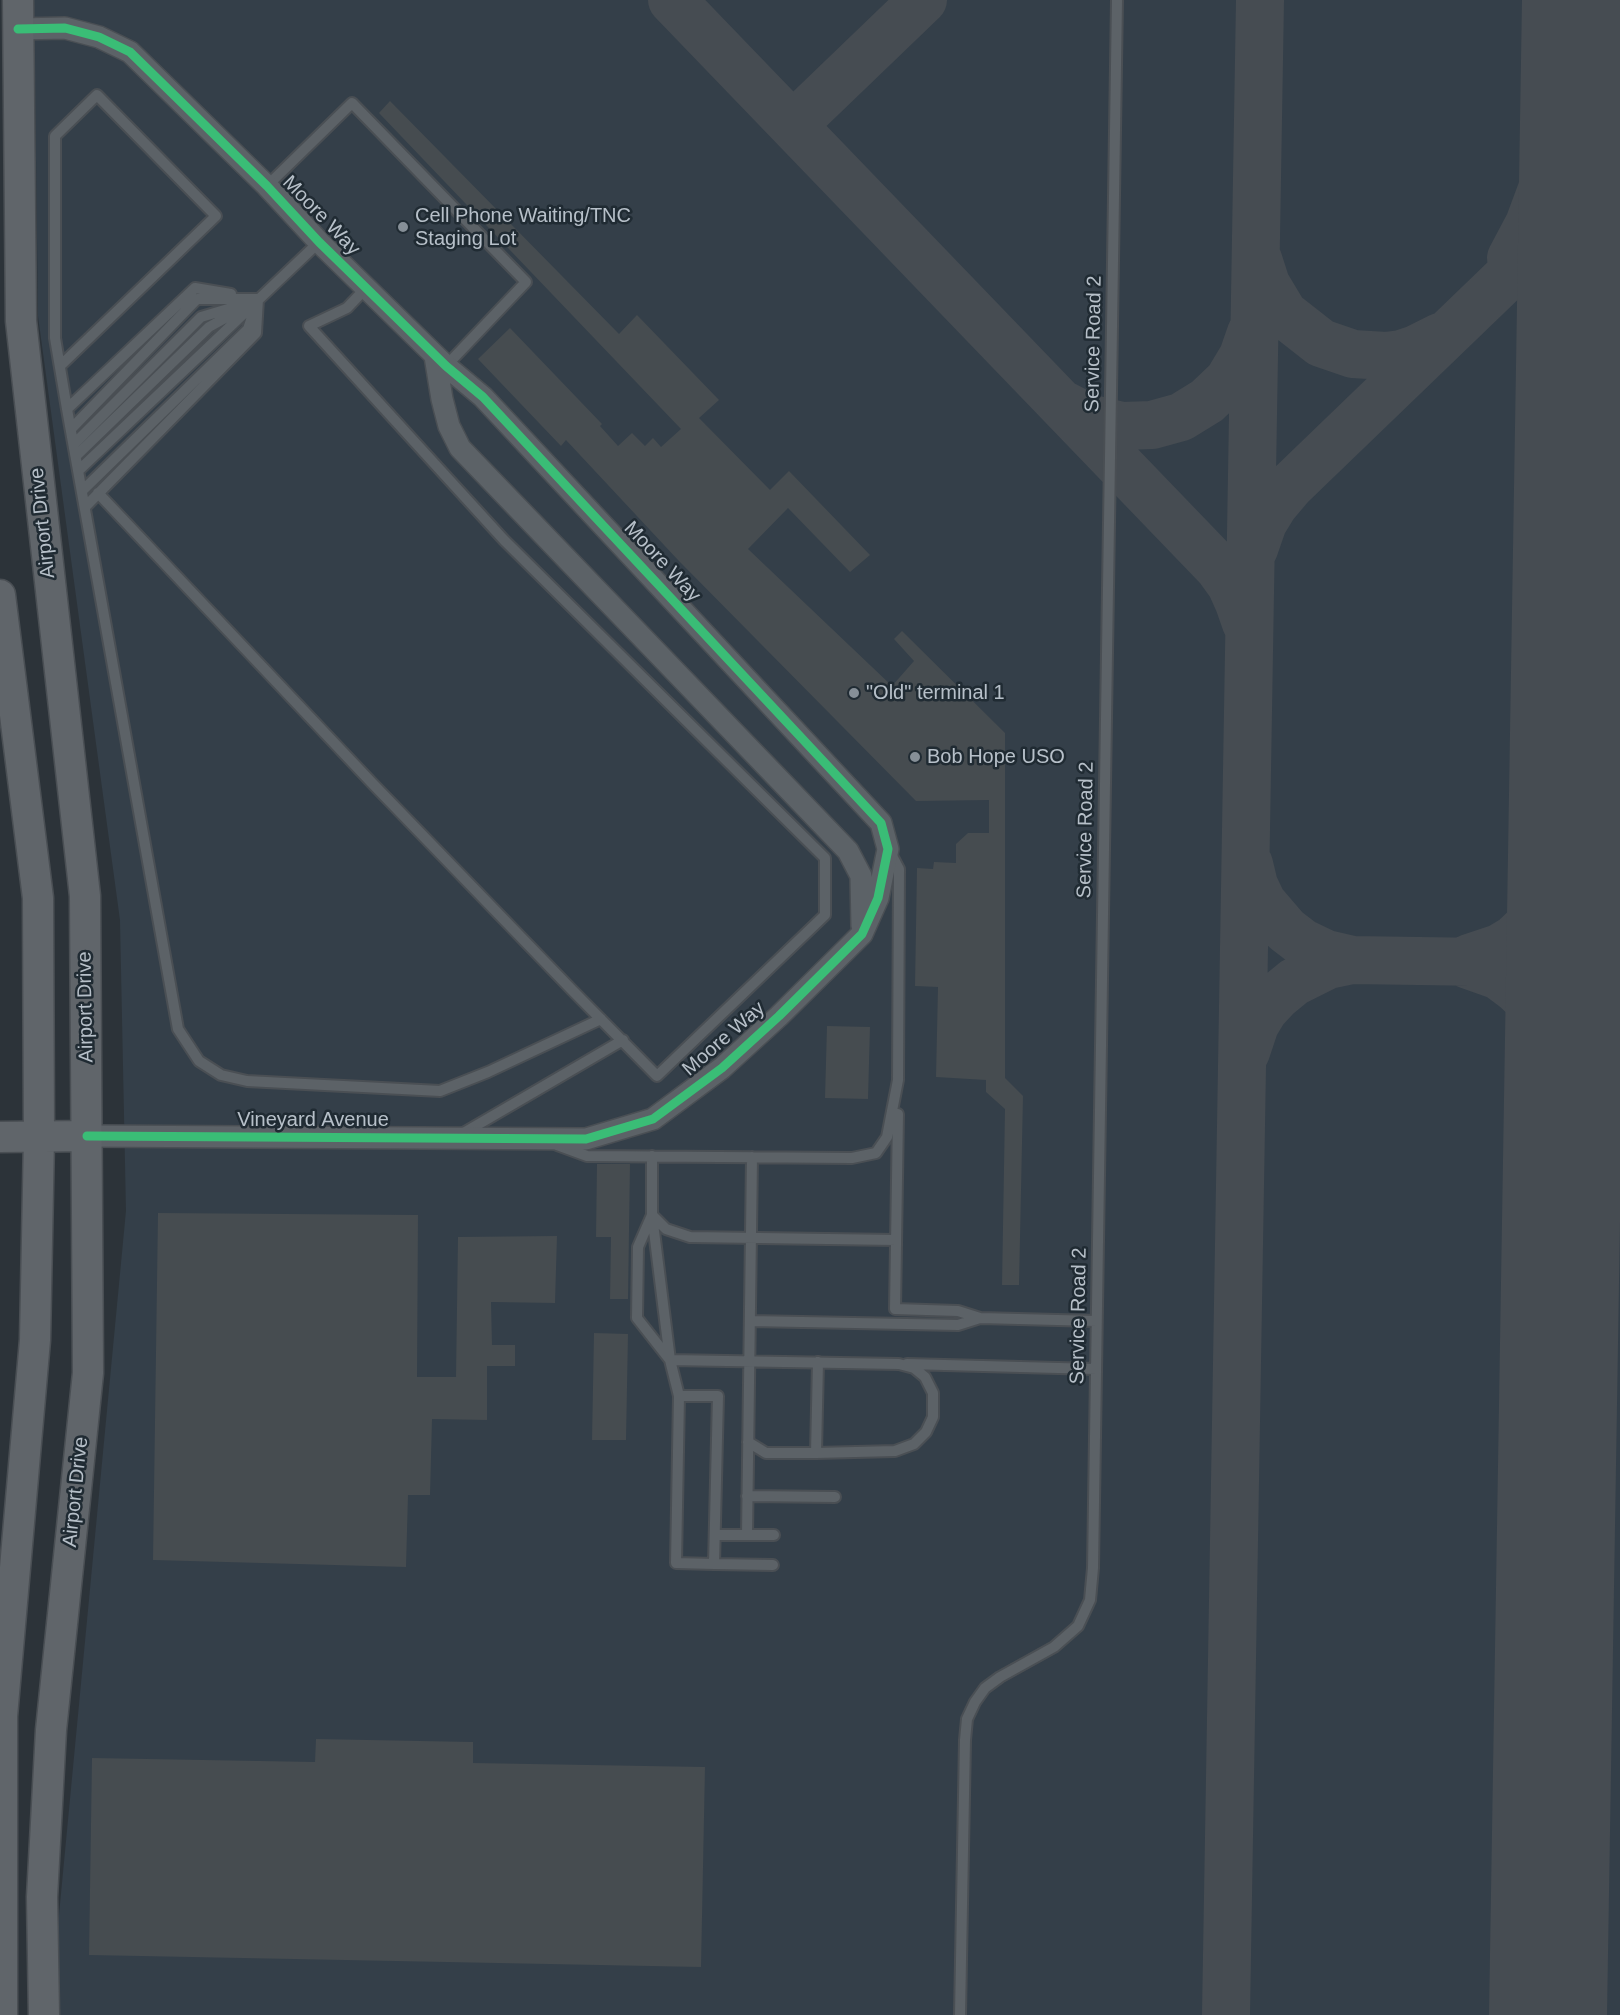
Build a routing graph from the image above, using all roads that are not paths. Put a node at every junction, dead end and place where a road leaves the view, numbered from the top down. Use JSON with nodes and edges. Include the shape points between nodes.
{"nodes":[{"id":1,"x":1117,"y":0,"type":"edge"},
{"id":2,"x":12,"y":20,"type":"edge"},
{"id":3,"x":267,"y":186,"type":"junction"},
{"id":4,"x":319,"y":242,"type":"junction"},
{"id":5,"x":366,"y":288,"type":"junction"},
{"id":6,"x":258,"y":299,"type":"junction"},
{"id":7,"x":441,"y":361,"type":"junction"},
{"id":8,"x":60,"y":366,"type":"junction"},
{"id":9,"x":67,"y":409,"type":"junction"},
{"id":10,"x":71,"y":429,"type":"junction"},
{"id":11,"x":74,"y":444,"type":"junction"},
{"id":12,"x":76,"y":456,"type":"junction"},
{"id":13,"x":79,"y":470,"type":"junction"},
{"id":14,"x":83,"y":490,"type":"junction"},
{"id":15,"x":98,"y":493,"type":"junction"},
{"id":16,"x":86,"y":506,"type":"junction"},
{"id":17,"x":0,"y":595,"type":"edge"},
{"id":18,"x":888,"y":849,"type":"junction"},
{"id":19,"x":862,"y":934,"type":"junction"},
{"id":20,"x":601,"y":1019,"type":"junction"},
{"id":21,"x":623,"y":1040,"type":"junction"},
{"id":22,"x":898,"y":1080,"type":"junction"},
{"id":23,"x":87,"y":1136,"type":"junction"},
{"id":24,"x":0,"y":1137,"type":"edge"},
{"id":25,"x":39,"y":1138,"type":"junction"},
{"id":26,"x":454,"y":1138,"type":"junction"},
{"id":27,"x":539,"y":1139,"type":"junction"},
{"id":28,"x":652,"y":1156,"type":"junction"},
{"id":29,"x":752,"y":1157,"type":"junction"},
{"id":30,"x":652,"y":1215,"type":"junction"},
{"id":31,"x":751,"y":1239,"type":"junction"},
{"id":32,"x":896,"y":1240,"type":"junction"},
{"id":33,"x":980,"y":1318,"type":"junction"},
{"id":34,"x":750,"y":1321,"type":"junction"},
{"id":35,"x":1096,"y":1321,"type":"junction"},
{"id":36,"x":670,"y":1360,"type":"junction"},
{"id":37,"x":749,"y":1361,"type":"junction"},
{"id":38,"x":818,"y":1362,"type":"junction"},
{"id":39,"x":899,"y":1364,"type":"junction"},
{"id":40,"x":1096,"y":1369,"type":"junction"},
{"id":41,"x":679,"y":1396,"type":"junction"},
{"id":42,"x":748,"y":1442,"type":"junction"},
{"id":43,"x":816,"y":1454,"type":"junction"},
{"id":44,"x":747,"y":1496,"type":"junction"},
{"id":45,"x":835,"y":1497,"type":"dead end"},
{"id":46,"x":715,"y":1534,"type":"junction"},
{"id":47,"x":747,"y":1535,"type":"junction"},
{"id":48,"x":774,"y":1535,"type":"dead end"},
{"id":49,"x":714,"y":1564,"type":"junction"},
{"id":50,"x":772,"y":1565,"type":"dead end"},
{"id":51,"x":2,"y":2015,"type":"edge"},
{"id":52,"x":44,"y":2015,"type":"edge"},
{"id":53,"x":960,"y":2015,"type":"edge"}],
"edges":[{"from":1,"to":35,"type":"lane","name":"Service Road 2"},
{"from":2,"to":3,"type":"street","name":"Moore Way","via":[[99,37],[130,52]]},
{"from":2,"to":23,"type":"main road","name":"Airport Drive","via":[[21,321],[85,896]]},
{"from":3,"to":4,"type":"street","name":"Moore Way"},
{"from":3,"to":7,"type":"lane","via":[[352,103],[526,282],[476,334]]},
{"from":4,"to":5,"type":"street","name":"Moore Way"},
{"from":4,"to":6,"type":"lane"},
{"from":5,"to":7,"type":"street","name":"Moore Way"},
{"from":5,"to":21,"type":"lane","via":[[347,308],[309,326],[504,540],[825,858],[825,915],[657,1076]]},
{"from":6,"to":9,"type":"lane","via":[[195,288]]},
{"from":6,"to":10,"type":"lane","via":[[197,300]]},
{"from":6,"to":11,"type":"lane","via":[[201,317]]},
{"from":6,"to":12,"type":"lane","via":[[209,327]]},
{"from":6,"to":13,"type":"lane"},
{"from":6,"to":14,"type":"lane","via":[[248,329]]},
{"from":6,"to":15,"type":"lane","via":[[256,333]]},
{"from":7,"to":18,"type":"street","name":"Moore Way","via":[[483,397],[882,823]]},
{"from":7,"to":19,"type":"street","via":[[442,399],[460,448],[848,851],[861,876]]},
{"from":8,"to":8,"type":"lane","via":[[56,338],[55,135],[97,95],[216,216]]},
{"from":8,"to":9,"type":"lane"},
{"from":9,"to":10,"type":"lane"},
{"from":10,"to":11,"type":"lane"},
{"from":11,"to":12,"type":"lane"},
{"from":12,"to":13,"type":"lane"},
{"from":13,"to":14,"type":"lane"},
{"from":14,"to":16,"type":"lane"},
{"from":15,"to":16,"type":"lane"},
{"from":15,"to":20,"type":"lane"},
{"from":16,"to":20,"type":"lane","via":[[178,1029],[199,1061],[221,1075],[247,1081],[440,1090]]},
{"from":17,"to":25,"type":"main road","via":[[38,898]]},
{"from":18,"to":19,"type":"street","name":"Moore Way","via":[[878,898]]},
{"from":18,"to":22,"type":"lane","via":[[898,869]]},
{"from":19,"to":27,"type":"street","name":"Moore Way","via":[[722,1068],[653,1119],[586,1139]]},
{"from":20,"to":21,"type":"lane"},
{"from":21,"to":26,"type":"lane"},
{"from":22,"to":29,"type":"lane","via":[[887,1137],[876,1154],[852,1158]]},
{"from":22,"to":32,"type":"lane"},
{"from":23,"to":25,"type":"main road","name":"Vineyard Avenue"},
{"from":23,"to":26,"type":"street","name":"Vineyard Avenue"},
{"from":23,"to":52,"type":"main road","name":"Airport Drive","via":[[88,1373],[51,1730],[42,1897]]},
{"from":24,"to":25,"type":"main road","name":"Vineyard Avenue"},
{"from":25,"to":51,"type":"main road","via":[[35,1341],[2,1716]]},
{"from":26,"to":27,"type":"street","name":"Vineyard Avenue"},
{"from":27,"to":28,"type":"lane","via":[[587,1156]]},
{"from":28,"to":29,"type":"lane"},
{"from":28,"to":30,"type":"lane"},
{"from":29,"to":31,"type":"lane"},
{"from":30,"to":31,"type":"lane","via":[[666,1229],[690,1237]]},
{"from":30,"to":36,"type":"lane"},
{"from":30,"to":36,"type":"lane","via":[[638,1246],[637,1318]]},
{"from":31,"to":32,"type":"lane"},
{"from":31,"to":34,"type":"lane"},
{"from":32,"to":33,"type":"lane","via":[[895,1309],[958,1311]]},
{"from":33,"to":34,"type":"lane","via":[[958,1325]]},
{"from":33,"to":35,"type":"lane"},
{"from":34,"to":37,"type":"lane"},
{"from":35,"to":40,"type":"lane","name":"Service Road 2"},
{"from":36,"to":37,"type":"lane"},
{"from":36,"to":41,"type":"lane"},
{"from":37,"to":38,"type":"lane"},
{"from":37,"to":42,"type":"lane"},
{"from":38,"to":39,"type":"lane"},
{"from":38,"to":43,"type":"lane"},
{"from":39,"to":40,"type":"lane"},
{"from":39,"to":43,"type":"lane","via":[[914,1368],[925,1377],[933,1393],[933,1417],[926,1432],[914,1444],[895,1451]]},
{"from":40,"to":53,"type":"lane","name":"Service Road 2","via":[[1090,1600],[1078,1626],[1054,1647],[985,1688],[967,1719]]},
{"from":41,"to":46,"type":"lane","via":[[718,1396]]},
{"from":41,"to":49,"type":"lane","via":[[676,1563]]},
{"from":42,"to":43,"type":"lane","via":[[766,1453]]},
{"from":42,"to":44,"type":"lane"},
{"from":44,"to":45,"type":"lane"},
{"from":44,"to":47,"type":"lane"},
{"from":46,"to":47,"type":"lane"},
{"from":46,"to":49,"type":"lane"},
{"from":47,"to":48,"type":"lane"},
{"from":49,"to":50,"type":"lane"}]}
